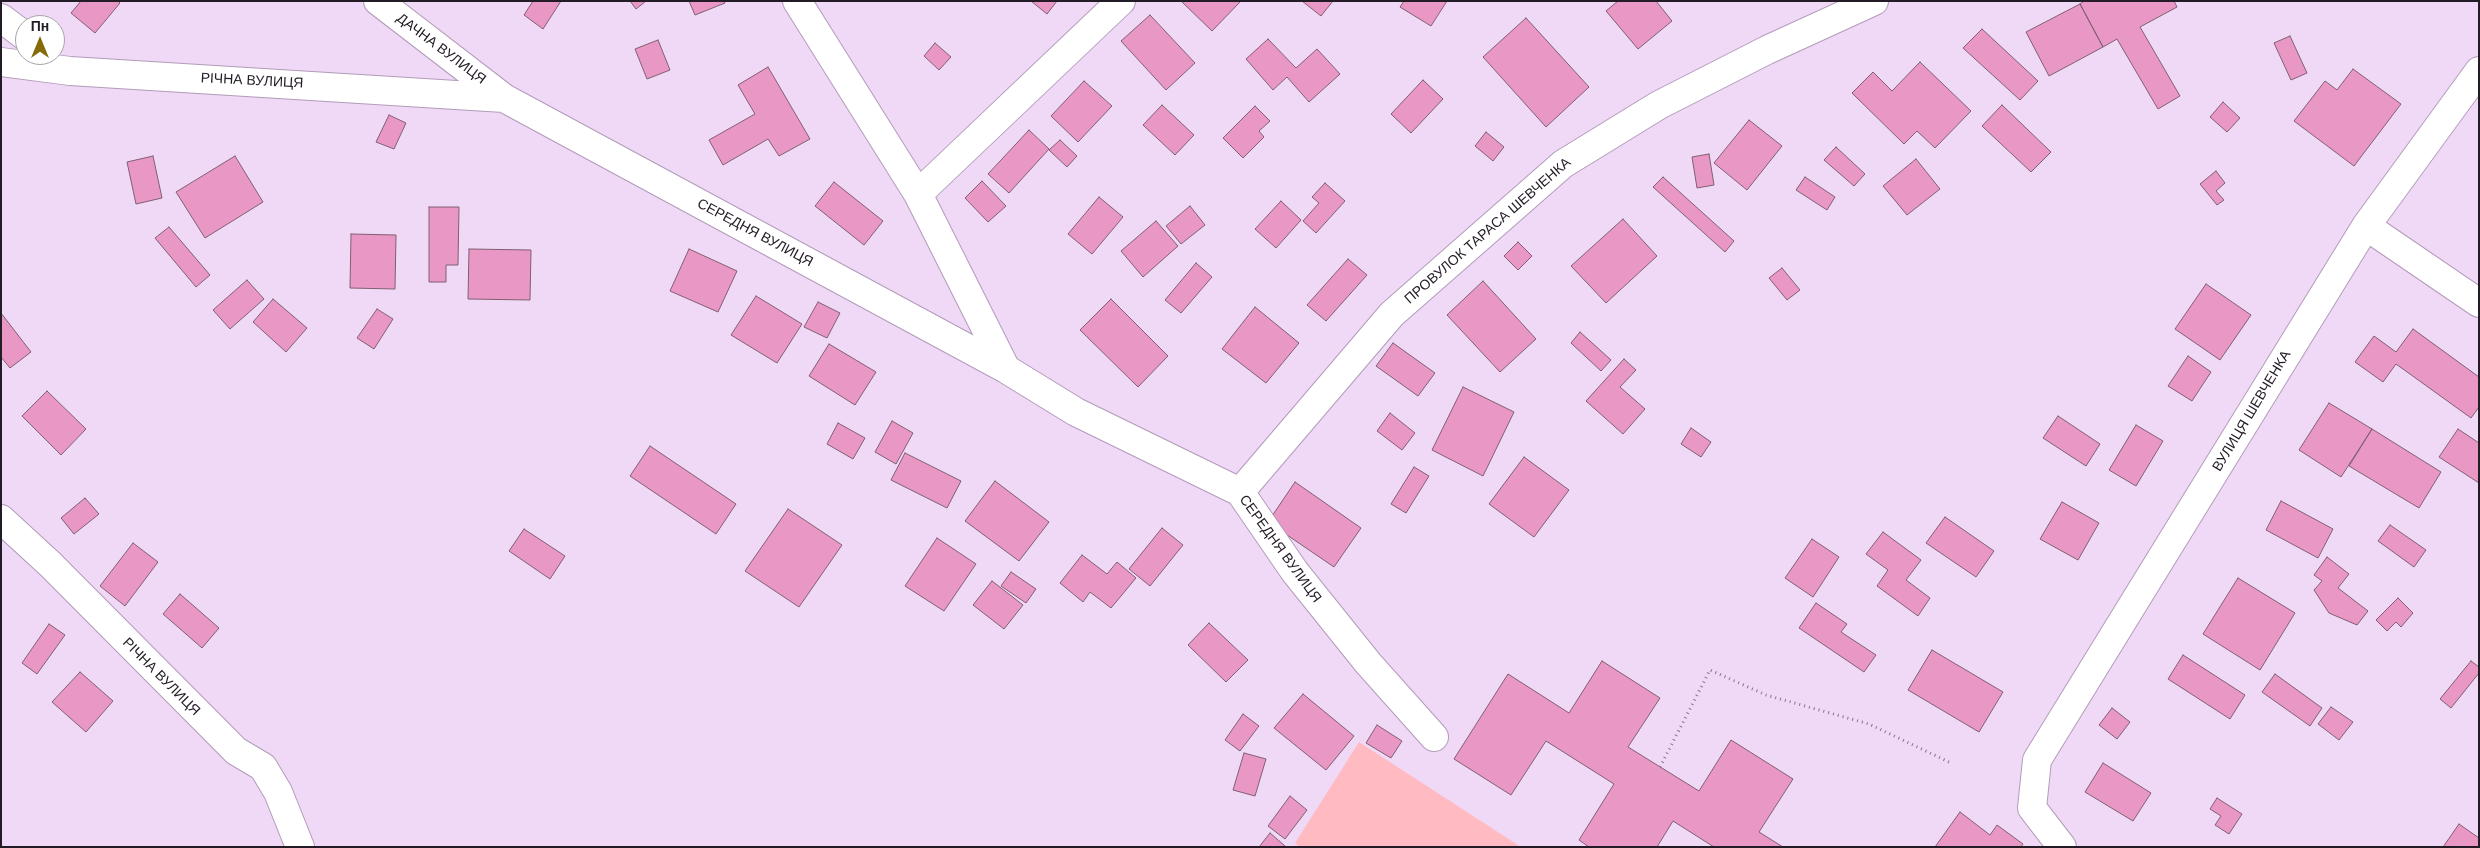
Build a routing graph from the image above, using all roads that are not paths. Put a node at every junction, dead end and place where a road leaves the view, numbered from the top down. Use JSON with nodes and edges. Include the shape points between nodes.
{"nodes":[{"id":1,"x":378,"y":1,"type":"edge"},
{"id":2,"x":797,"y":1,"type":"edge"},
{"id":3,"x":1121,"y":1,"type":"edge"},
{"id":4,"x":1874,"y":1,"type":"edge"},
{"id":5,"x":1,"y":18,"type":"edge"},
{"id":6,"x":15,"y":28,"type":"edge"},
{"id":7,"x":1,"y":62,"type":"edge"},
{"id":8,"x":15,"y":62,"type":"edge"},
{"id":9,"x":65,"y":63,"type":"edge"},
{"id":10,"x":2479,"y":71,"type":"edge"},
{"id":11,"x":504,"y":98,"type":"junction"},
{"id":12,"x":918,"y":194,"type":"junction"},
{"id":13,"x":2366,"y":226,"type":"junction"},
{"id":14,"x":2479,"y":303,"type":"edge"},
{"id":15,"x":1006,"y":369,"type":"junction"},
{"id":16,"x":1240,"y":492,"type":"junction"},
{"id":17,"x":1,"y":519,"type":"edge"},
{"id":18,"x":1434,"y":737,"type":"dead end"},
{"id":19,"x":300,"y":847,"type":"edge"},
{"id":20,"x":2062,"y":847,"type":"edge"}],
"edges":[{"from":1,"to":11,"type":"street","name":"ДАЧНА ВУЛИЦЯ"},
{"from":2,"to":12,"type":"street"},
{"from":3,"to":12,"type":"street"},
{"from":4,"to":16,"type":"street","name":"ПРОВУЛОК ТАРАСА ШЕВЧЕНКА","via":[[1659,105],[1563,164],[1392,314]]},
{"from":5,"to":6,"type":"street"},
{"from":7,"to":8,"type":"street","name":"РІЧНА ВУЛИЦЯ"},
{"from":9,"to":11,"type":"street","name":"РІЧНА ВУЛИЦЯ"},
{"from":10,"to":13,"type":"street","name":"ВУЛИЦЯ ШЕВЧЕНКА"},
{"from":11,"to":15,"type":"street","name":"СЕРЕДНЯ ВУЛИЦЯ"},
{"from":12,"to":15,"type":"street"},
{"from":13,"to":14,"type":"street"},
{"from":13,"to":20,"type":"street","name":"ВУЛИЦЯ ШЕВЧЕНКА","via":[[2038,760],[2032,808]]},
{"from":15,"to":16,"type":"street","name":"СЕРЕДНЯ ВУЛИЦЯ","via":[[1076,412]]},
{"from":16,"to":18,"type":"street","name":"СЕРЕДНЯ ВУЛИЦЯ","via":[[1295,572],[1368,663]]},
{"from":17,"to":19,"type":"street","name":"РІЧНА ВУЛИЦЯ","via":[[236,751],[263,767],[278,792]]}]}
